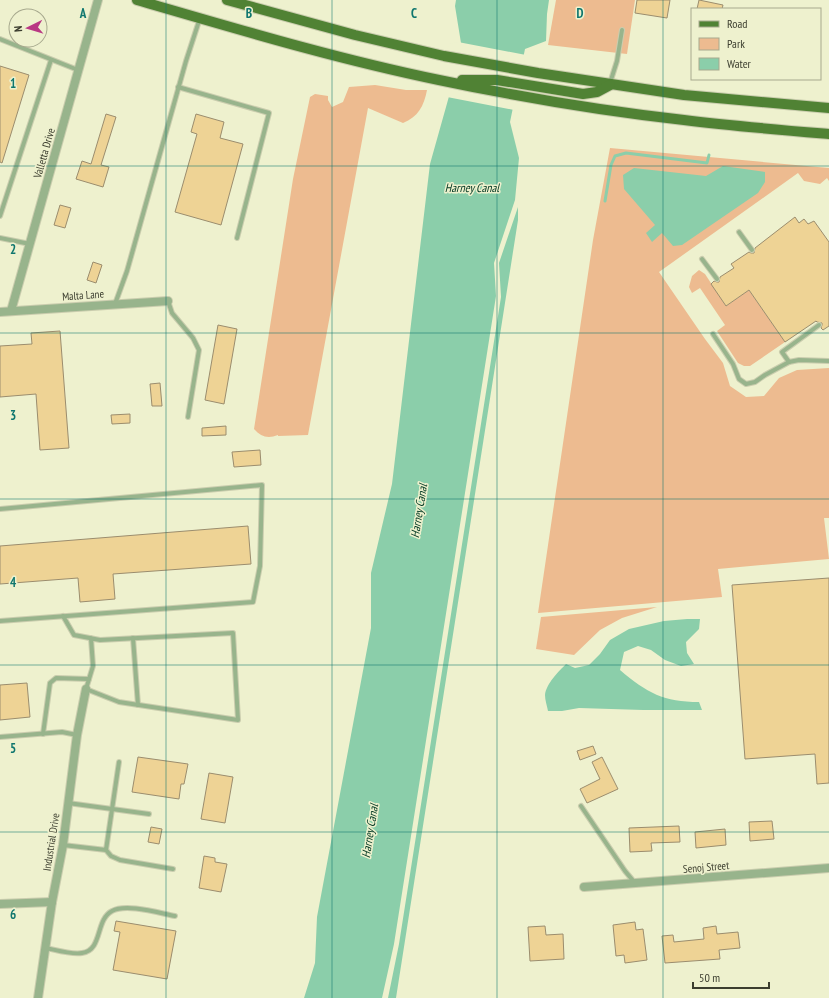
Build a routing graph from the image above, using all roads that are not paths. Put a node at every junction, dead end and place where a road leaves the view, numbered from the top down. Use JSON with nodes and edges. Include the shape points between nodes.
{"nodes":[{"id":1,"x":98,"y":0,"type":"edge"},
{"id":2,"x":137,"y":0,"type":"edge"},
{"id":3,"x":227,"y":0,"type":"edge"},
{"id":4,"x":200,"y":18,"type":"junction"},
{"id":5,"x":622,"y":30,"type":"dead end"},
{"id":6,"x":0,"y":39,"type":"edge"},
{"id":7,"x":51,"y":60,"type":"junction"},
{"id":8,"x":79,"y":70,"type":"junction"},
{"id":9,"x":438,"y":80,"type":"junction"},
{"id":10,"x":610,"y":85,"type":"junction"},
{"id":11,"x":178,"y":88,"type":"junction"},
{"id":12,"x":829,"y":108,"type":"edge"},
{"id":13,"x":829,"y":134,"type":"edge"},
{"id":14,"x":0,"y":216,"type":"edge"},
{"id":15,"x":739,"y":232,"type":"dead end"},
{"id":16,"x":0,"y":238,"type":"edge"},
{"id":17,"x":237,"y":238,"type":"dead end"},
{"id":18,"x":30,"y":244,"type":"junction"},
{"id":19,"x":752,"y":250,"type":"dead end"},
{"id":20,"x":702,"y":258,"type":"dead end"},
{"id":21,"x":717,"y":280,"type":"dead end"},
{"id":22,"x":168,"y":301,"type":"joint"},
{"id":23,"x":115,"y":304,"type":"junction"},
{"id":24,"x":11,"y":311,"type":"junction"},
{"id":25,"x":0,"y":312,"type":"edge"},
{"id":26,"x":819,"y":325,"type":"dead end"},
{"id":27,"x":713,"y":334,"type":"dead end"},
{"id":28,"x":829,"y":361,"type":"edge"},
{"id":29,"x":789,"y":362,"type":"junction"},
{"id":30,"x":188,"y":417,"type":"dead end"},
{"id":31,"x":0,"y":509,"type":"edge"},
{"id":32,"x":63,"y":616,"type":"junction"},
{"id":33,"x":0,"y":621,"type":"edge"},
{"id":34,"x":91,"y":638,"type":"junction"},
{"id":35,"x":133,"y":638,"type":"junction"},
{"id":36,"x":89,"y":679,"type":"junction"},
{"id":37,"x":86,"y":689,"type":"junction"},
{"id":38,"x":138,"y":705,"type":"junction"},
{"id":39,"x":43,"y":734,"type":"junction"},
{"id":40,"x":77,"y":735,"type":"junction"},
{"id":41,"x":0,"y":737,"type":"edge"},
{"id":42,"x":119,"y":762,"type":"dead end"},
{"id":43,"x":68,"y":802,"type":"junction"},
{"id":44,"x":581,"y":806,"type":"dead end"},
{"id":45,"x":112,"y":809,"type":"junction"},
{"id":46,"x":149,"y":814,"type":"dead end"},
{"id":47,"x":63,"y":845,"type":"junction"},
{"id":48,"x":106,"y":850,"type":"junction"},
{"id":49,"x":173,"y":868,"type":"dead end"},
{"id":50,"x":829,"y":868,"type":"edge"},
{"id":51,"x":636,"y":883,"type":"junction"},
{"id":52,"x":584,"y":887,"type":"dead end"},
{"id":53,"x":52,"y":902,"type":"junction"},
{"id":54,"x":0,"y":904,"type":"edge"},
{"id":55,"x":175,"y":916,"type":"dead end"},
{"id":56,"x":46,"y":948,"type":"junction"},
{"id":57,"x":38,"y":998,"type":"edge"}],
"edges":[{"from":1,"to":8,"type":"street","name":"Valletta Drive"},
{"from":2,"to":4,"type":"main road"},
{"from":3,"to":10,"type":"main road","via":[[444,56]]},
{"from":4,"to":9,"type":"main road"},
{"from":4,"to":11,"type":"lane"},
{"from":5,"to":10,"type":"lane"},
{"from":6,"to":7,"type":"lane"},
{"from":7,"to":8,"type":"lane"},
{"from":7,"to":14,"type":"lane"},
{"from":8,"to":18,"type":"street","name":"Valletta Drive"},
{"from":9,"to":10,"type":"main road","via":[[497,80],[583,94],[596,92]]},
{"from":9,"to":13,"type":"main road","via":[[532,98],[683,120]]},
{"from":10,"to":12,"type":"main road","via":[[684,95]]},
{"from":11,"to":17,"type":"lane","via":[[269,113]]},
{"from":11,"to":23,"type":"lane","via":[[127,271]]},
{"from":15,"to":19,"type":"lane"},
{"from":16,"to":18,"type":"lane"},
{"from":18,"to":24,"type":"street","name":"Valletta Drive"},
{"from":20,"to":21,"type":"lane"},
{"from":22,"to":23,"type":"street","name":"Malta Lane"},
{"from":22,"to":30,"type":"lane","via":[[172,313],[193,338],[198,350]]},
{"from":23,"to":24,"type":"street","name":"Malta Lane"},
{"from":24,"to":25,"type":"street","name":"Malta Lane"},
{"from":26,"to":29,"type":"lane","via":[[782,352]]},
{"from":27,"to":29,"type":"lane","via":[[733,364],[740,380],[746,384],[755,382]]},
{"from":28,"to":29,"type":"lane"},
{"from":31,"to":32,"type":"lane","via":[[262,485],[260,566],[253,602]]},
{"from":32,"to":33,"type":"lane"},
{"from":32,"to":34,"type":"lane","via":[[74,634]]},
{"from":34,"to":35,"type":"lane"},
{"from":34,"to":36,"type":"lane","via":[[93,666]]},
{"from":35,"to":38,"type":"lane"},
{"from":35,"to":38,"type":"lane","via":[[233,633],[238,720]]},
{"from":36,"to":37,"type":"lane"},
{"from":36,"to":39,"type":"lane","via":[[56,678],[50,682]]},
{"from":37,"to":38,"type":"lane","via":[[119,702]]},
{"from":37,"to":40,"type":"street","name":"Industrial Drive"},
{"from":39,"to":40,"type":"lane","via":[[62,732]]},
{"from":39,"to":41,"type":"lane"},
{"from":40,"to":43,"type":"street","name":"Industrial Drive"},
{"from":42,"to":45,"type":"lane"},
{"from":43,"to":45,"type":"lane"},
{"from":43,"to":47,"type":"street","name":"Industrial Drive"},
{"from":44,"to":51,"type":"lane"},
{"from":45,"to":46,"type":"lane"},
{"from":45,"to":48,"type":"lane"},
{"from":47,"to":48,"type":"lane"},
{"from":47,"to":53,"type":"street","name":"Industrial Drive"},
{"from":48,"to":49,"type":"lane","via":[[120,860]]},
{"from":50,"to":51,"type":"street","name":"Senoj Street"},
{"from":51,"to":52,"type":"street","name":"Senoj Street"},
{"from":53,"to":54,"type":"street"},
{"from":53,"to":56,"type":"street","name":"Industrial Drive"},
{"from":55,"to":56,"type":"lane","via":[[125,908],[113,910],[104,917],[94,946],[88,951],[80,953]]},
{"from":56,"to":57,"type":"street","name":"Industrial Drive"}]}
